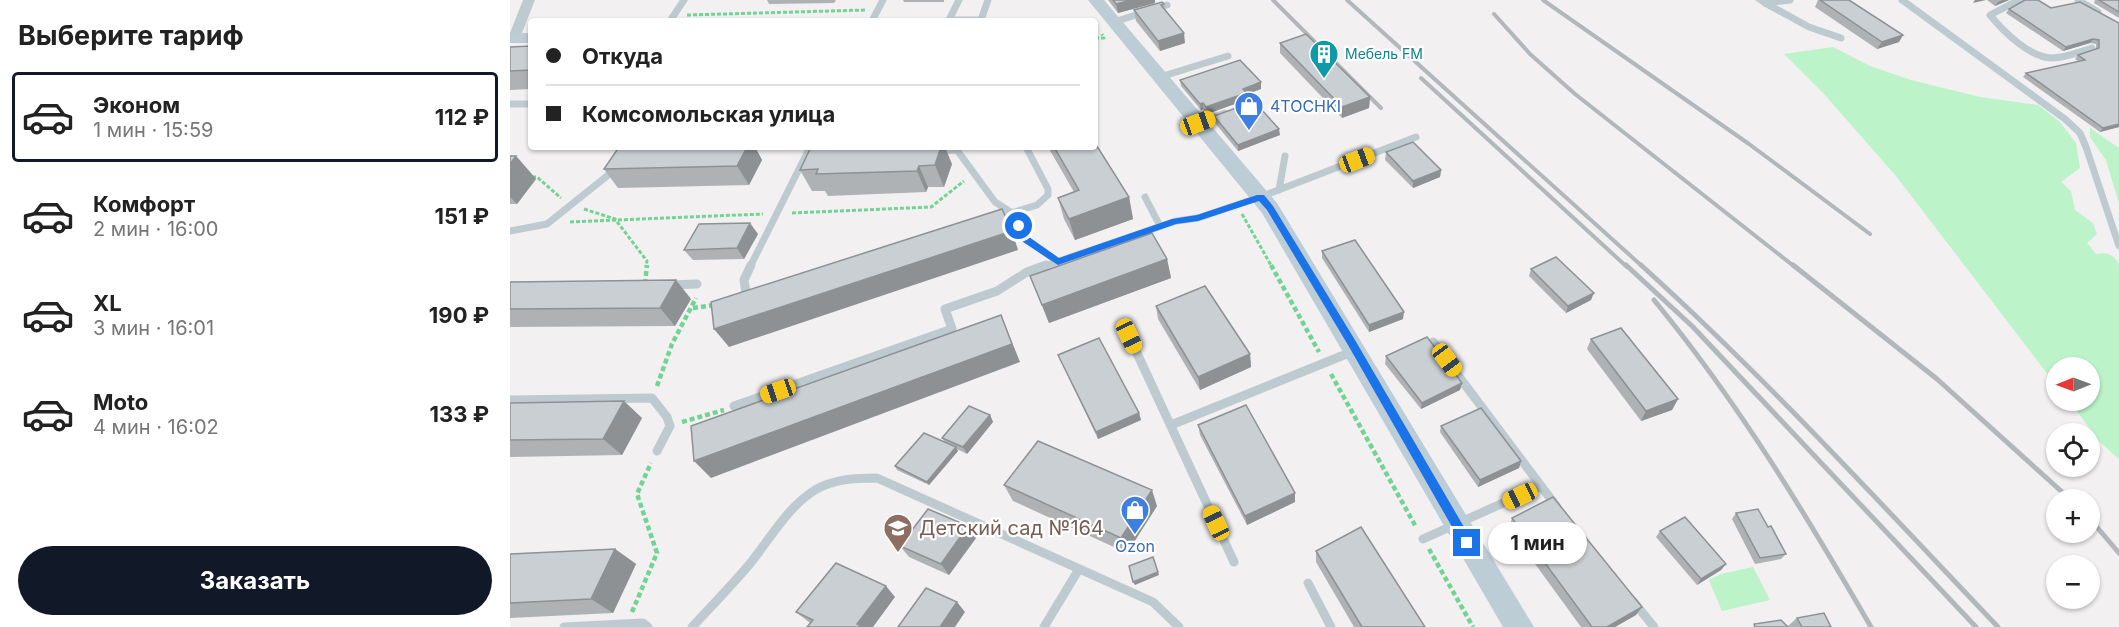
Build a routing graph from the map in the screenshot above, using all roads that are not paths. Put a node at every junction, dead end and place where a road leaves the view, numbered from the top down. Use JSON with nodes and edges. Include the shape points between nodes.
{"nodes":[{"id":1,"x":529,"y":0,"type":"edge"},
{"id":2,"x":684,"y":0,"type":"edge"},
{"id":3,"x":883,"y":0,"type":"edge"},
{"id":4,"x":959,"y":0,"type":"edge"},
{"id":5,"x":988,"y":0,"type":"edge"},
{"id":6,"x":1096,"y":0,"type":"edge"},
{"id":7,"x":1790,"y":0,"type":"edge"},
{"id":8,"x":1902,"y":0,"type":"edge"},
{"id":9,"x":2019,"y":0,"type":"edge"},
{"id":10,"x":2078,"y":0,"type":"edge"},
{"id":11,"x":1763,"y":1,"type":"edge"},
{"id":12,"x":1167,"y":5,"type":"dead end"},
{"id":13,"x":2103,"y":15,"type":"edge"},
{"id":14,"x":672,"y":18,"type":"edge"},
{"id":15,"x":874,"y":18,"type":"edge"},
{"id":16,"x":950,"y":18,"type":"edge"},
{"id":17,"x":982,"y":18,"type":"edge"},
{"id":18,"x":1103,"y":25,"type":"edge"},
{"id":19,"x":518,"y":38,"type":"edge"},
{"id":20,"x":1841,"y":38,"type":"dead end"},
{"id":21,"x":2092,"y":48,"type":"edge"},
{"id":22,"x":1228,"y":56,"type":"dead end"},
{"id":23,"x":1160,"y":77,"type":"junction"},
{"id":24,"x":510,"y":104,"type":"edge"},
{"id":25,"x":528,"y":104,"type":"edge"},
{"id":26,"x":1236,"y":109,"type":"edge"},
{"id":27,"x":1198,"y":123,"type":"junction"},
{"id":28,"x":1416,"y":137,"type":"dead end"},
{"id":29,"x":809,"y":150,"type":"edge"},
{"id":30,"x":1028,"y":150,"type":"edge"},
{"id":31,"x":924,"y":152,"type":"edge"},
{"id":32,"x":1285,"y":156,"type":"dead end"},
{"id":33,"x":621,"y":157,"type":"edge"},
{"id":34,"x":1270,"y":194,"type":"junction"},
{"id":35,"x":1145,"y":197,"type":"dead end"},
{"id":36,"x":1012,"y":213,"type":"junction"},
{"id":37,"x":990,"y":220,"type":"edge"},
{"id":38,"x":1160,"y":226,"type":"junction"},
{"id":39,"x":510,"y":231,"type":"edge"},
{"id":40,"x":2119,"y":246,"type":"edge"},
{"id":41,"x":1058,"y":262,"type":"junction"},
{"id":42,"x":697,"y":284,"type":"road end"},
{"id":43,"x":645,"y":285,"type":"edge"},
{"id":44,"x":758,"y":296,"type":"edge"},
{"id":45,"x":1129,"y":336,"type":"dead end"},
{"id":46,"x":1433,"y":342,"type":"edge"},
{"id":47,"x":1355,"y":350,"type":"junction"},
{"id":48,"x":510,"y":400,"type":"edge"},
{"id":49,"x":734,"y":406,"type":"road end"},
{"id":50,"x":1171,"y":425,"type":"junction"},
{"id":51,"x":657,"y":452,"type":"road end"},
{"id":52,"x":1541,"y":486,"type":"junction"},
{"id":53,"x":1562,"y":512,"type":"edge"},
{"id":54,"x":1456,"y":525,"type":"junction"},
{"id":55,"x":1423,"y":539,"type":"road end"},
{"id":56,"x":1234,"y":562,"type":"dead end"},
{"id":57,"x":1079,"y":569,"type":"junction"},
{"id":58,"x":1308,"y":584,"type":"dead end"},
{"id":59,"x":1625,"y":592,"type":"edge"},
{"id":60,"x":696,"y":626,"type":"edge"},
{"id":61,"x":564,"y":627,"type":"edge"},
{"id":62,"x":648,"y":627,"type":"edge"},
{"id":63,"x":1044,"y":627,"type":"edge"},
{"id":64,"x":1179,"y":627,"type":"edge"},
{"id":65,"x":1331,"y":627,"type":"edge"},
{"id":66,"x":1518,"y":627,"type":"edge"},
{"id":67,"x":1654,"y":627,"type":"edge"}],
"edges":[{"from":1,"to":19,"type":"street"},
{"from":2,"to":14,"type":"lane"},
{"from":3,"to":15,"type":"lane"},
{"from":4,"to":16,"type":"lane"},
{"from":5,"to":17,"type":"lane"},
{"from":6,"to":18,"type":"main road"},
{"from":7,"to":11,"type":"lane"},
{"from":8,"to":40,"type":"lane","via":[[2080,133]]},
{"from":9,"to":21,"type":"lane","via":[[1990,15],[2038,54],[2054,57]]},
{"from":10,"to":13,"type":"lane"},
{"from":11,"to":20,"type":"lane","via":[[1802,24]]},
{"from":12,"to":18,"type":"lane"},
{"from":18,"to":23,"type":"main road"},
{"from":22,"to":23,"type":"lane"},
{"from":23,"to":27,"type":"main road"},
{"from":24,"to":25,"type":"lane"},
{"from":26,"to":27,"type":"lane"},
{"from":27,"to":34,"type":"main road"},
{"from":28,"to":34,"type":"lane"},
{"from":29,"to":44,"type":"lane","via":[[744,280],[747,300]]},
{"from":30,"to":36,"type":"lane","via":[[1049,191],[1042,202]]},
{"from":31,"to":36,"type":"lane","via":[[957,150],[995,202]]},
{"from":32,"to":34,"type":"lane"},
{"from":33,"to":39,"type":"lane","via":[[607,176],[547,224]]},
{"from":34,"to":38,"type":"lane"},
{"from":34,"to":47,"type":"main road","via":[[1270,208]]},
{"from":35,"to":38,"type":"lane"},
{"from":36,"to":37,"type":"lane"},
{"from":36,"to":41,"type":"lane","via":[[1026,239]]},
{"from":38,"to":41,"type":"lane"},
{"from":41,"to":49,"type":"lane","via":[[1027,272],[997,291],[945,309],[952,329]]},
{"from":42,"to":43,"type":"lane"},
{"from":45,"to":50,"type":"lane"},
{"from":46,"to":52,"type":"lane"},
{"from":47,"to":50,"type":"lane"},
{"from":47,"to":54,"type":"main road"},
{"from":48,"to":51,"type":"lane","via":[[652,398],[670,426]]},
{"from":50,"to":56,"type":"lane"},
{"from":52,"to":53,"type":"lane"},
{"from":52,"to":54,"type":"lane"},
{"from":54,"to":55,"type":"lane"},
{"from":54,"to":66,"type":"main road"},
{"from":57,"to":60,"type":"lane","via":[[877,478],[855,476],[828,482],[794,507]]},
{"from":57,"to":63,"type":"lane"},
{"from":57,"to":64,"type":"lane","via":[[1153,602]]},
{"from":58,"to":65,"type":"lane"},
{"from":59,"to":67,"type":"lane"},
{"from":61,"to":62,"type":"lane","via":[[643,623]]}]}
